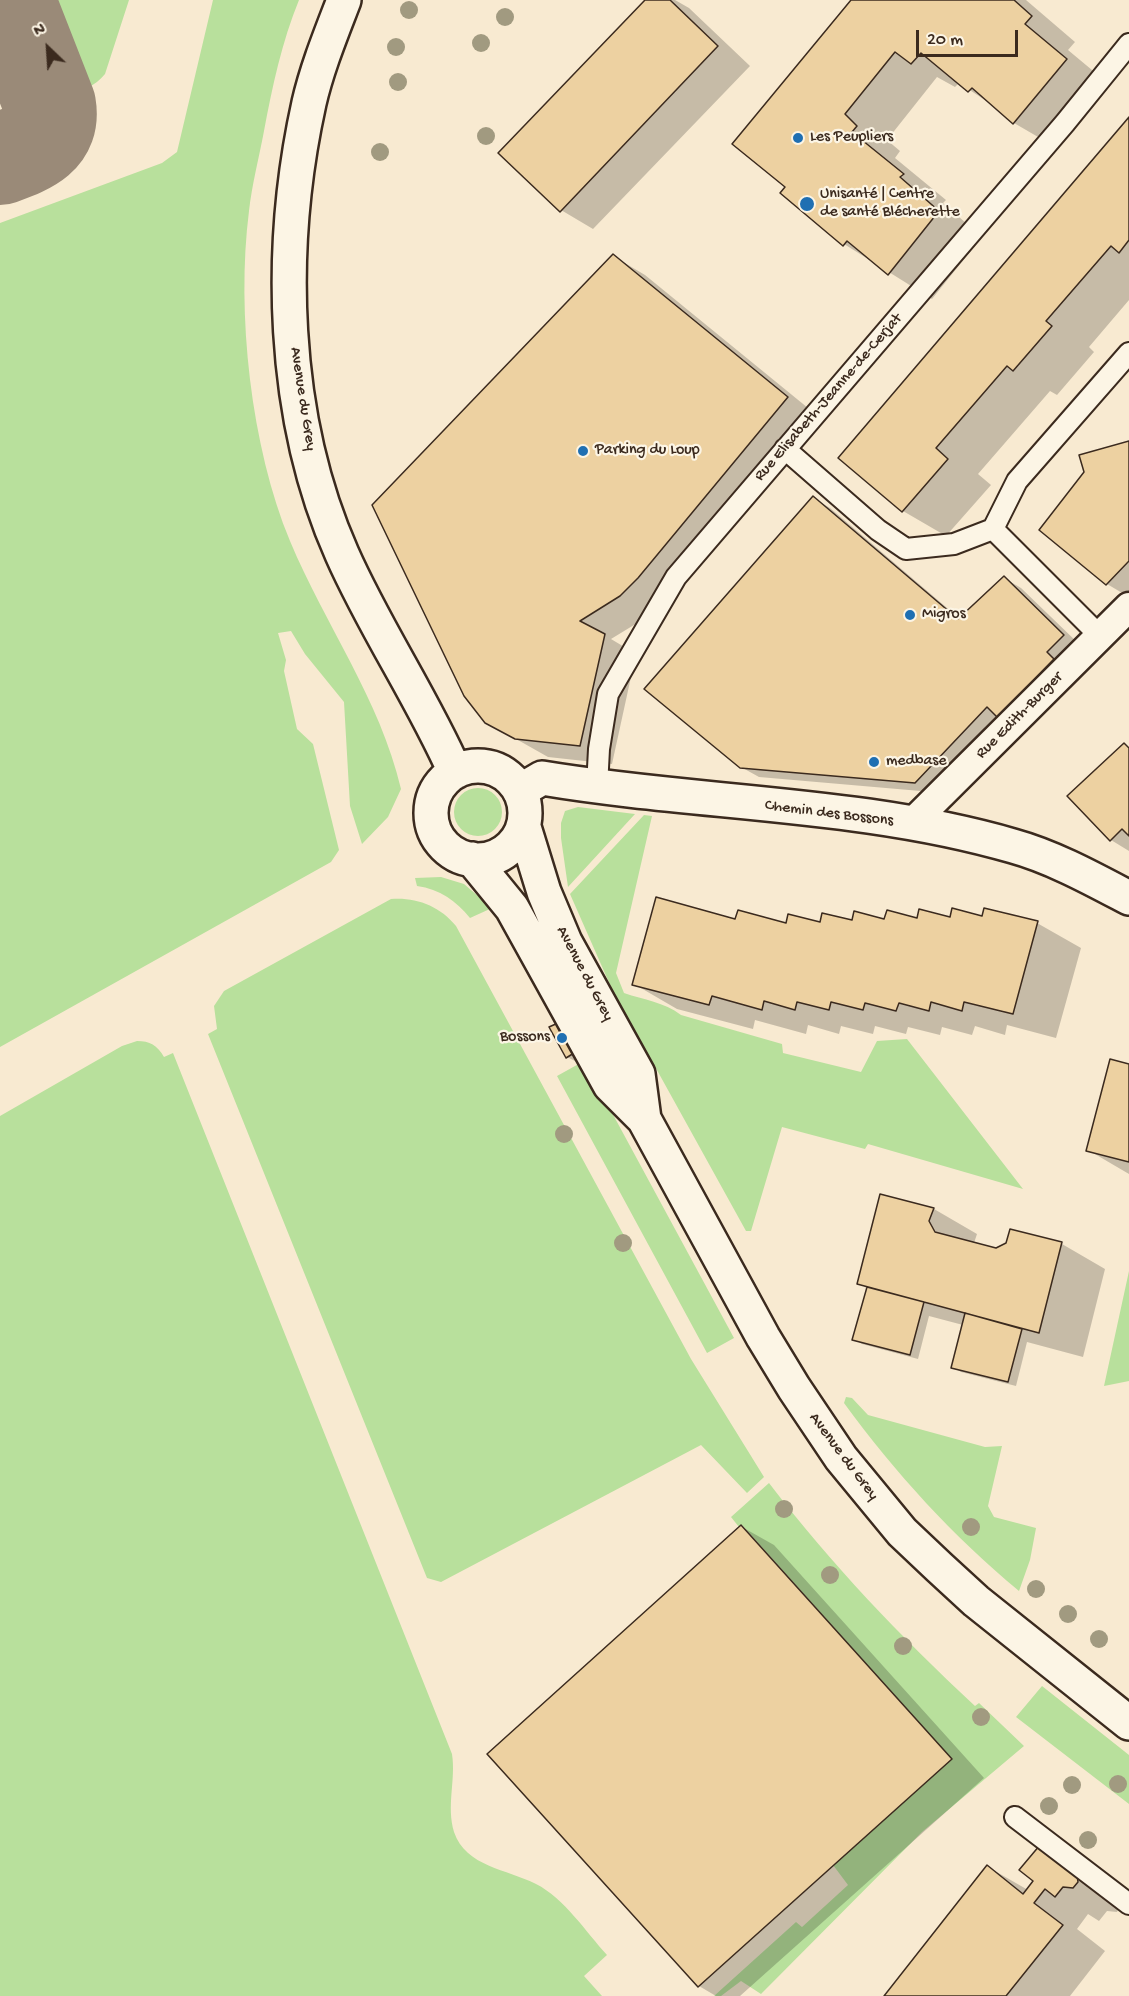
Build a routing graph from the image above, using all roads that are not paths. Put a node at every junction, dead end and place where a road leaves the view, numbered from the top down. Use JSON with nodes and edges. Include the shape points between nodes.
{"nodes":[{"id":1,"x":344,"y":0,"type":"edge"},
{"id":2,"x":1129,"y":44,"type":"edge"},
{"id":3,"x":1129,"y":353,"type":"edge"},
{"id":4,"x":785,"y":449,"type":"junction"},
{"id":5,"x":993,"y":529,"type":"junction"},
{"id":6,"x":1129,"y":607,"type":"edge"},
{"id":7,"x":1100,"y":636,"type":"junction"},
{"id":8,"x":455,"y":772,"type":"junction"},
{"id":9,"x":597,"y":787,"type":"junction"},
{"id":10,"x":520,"y":791,"type":"junction"},
{"id":11,"x":911,"y":825,"type":"junction"},
{"id":12,"x":524,"y":827,"type":"junction"},
{"id":13,"x":472,"y":859,"type":"junction"},
{"id":14,"x":1129,"y":898,"type":"edge"},
{"id":15,"x":644,"y":1119,"type":"junction"},
{"id":16,"x":1129,"y":1724,"type":"edge"},
{"id":17,"x":1015,"y":1817,"type":"dead end"},
{"id":18,"x":1129,"y":1904,"type":"edge"}],
"edges":[{"from":1,"to":8,"type":"street","name":"Avenue du Grey","via":[[309,102],[297,174],[289,269],[298,396],[321,497],[342,554]]},
{"from":2,"to":4,"type":"lane","name":"Rue Elisabeth-Jeanne-de-Cerjat"},
{"from":3,"to":5,"type":"lane","via":[[1017,481]]},
{"from":4,"to":5,"type":"lane","via":[[878,530],[906,549],[954,544]]},
{"from":4,"to":9,"type":"lane","name":"Rue Elisabeth-Jeanne-de-Cerjat","via":[[676,577],[608,694]]},
{"from":5,"to":7,"type":"lane"},
{"from":6,"to":7,"type":"street","name":"Rue Edith-Burger"},
{"from":7,"to":11,"type":"street","name":"Rue Edith-Burger"},
{"from":8,"to":10,"type":"street","via":[[468,767],[492,768],[504,773]]},
{"from":8,"to":13,"type":"street","via":[[436,792],[432,821],[446,847]]},
{"from":9,"to":10,"type":"street","name":"Chemin des Bossons","via":[[542,778]]},
{"from":9,"to":11,"type":"street","name":"Chemin des Bossons","via":[[846,814]]},
{"from":10,"to":12,"type":"street"},
{"from":11,"to":14,"type":"street","name":"Chemin des Bossons","via":[[1016,846]]},
{"from":12,"to":13,"type":"street","via":[[508,850],[495,857]]},
{"from":12,"to":15,"type":"street","name":"Avenue du Grey","via":[[565,942],[638,1074]]},
{"from":13,"to":15,"type":"street","name":"Avenue du Grey","via":[[512,908],[610,1085]]},
{"from":15,"to":16,"type":"street","name":"Avenue du Grey","via":[[794,1388],[878,1504],[975,1601]]},
{"from":17,"to":18,"type":"lane"}]}
